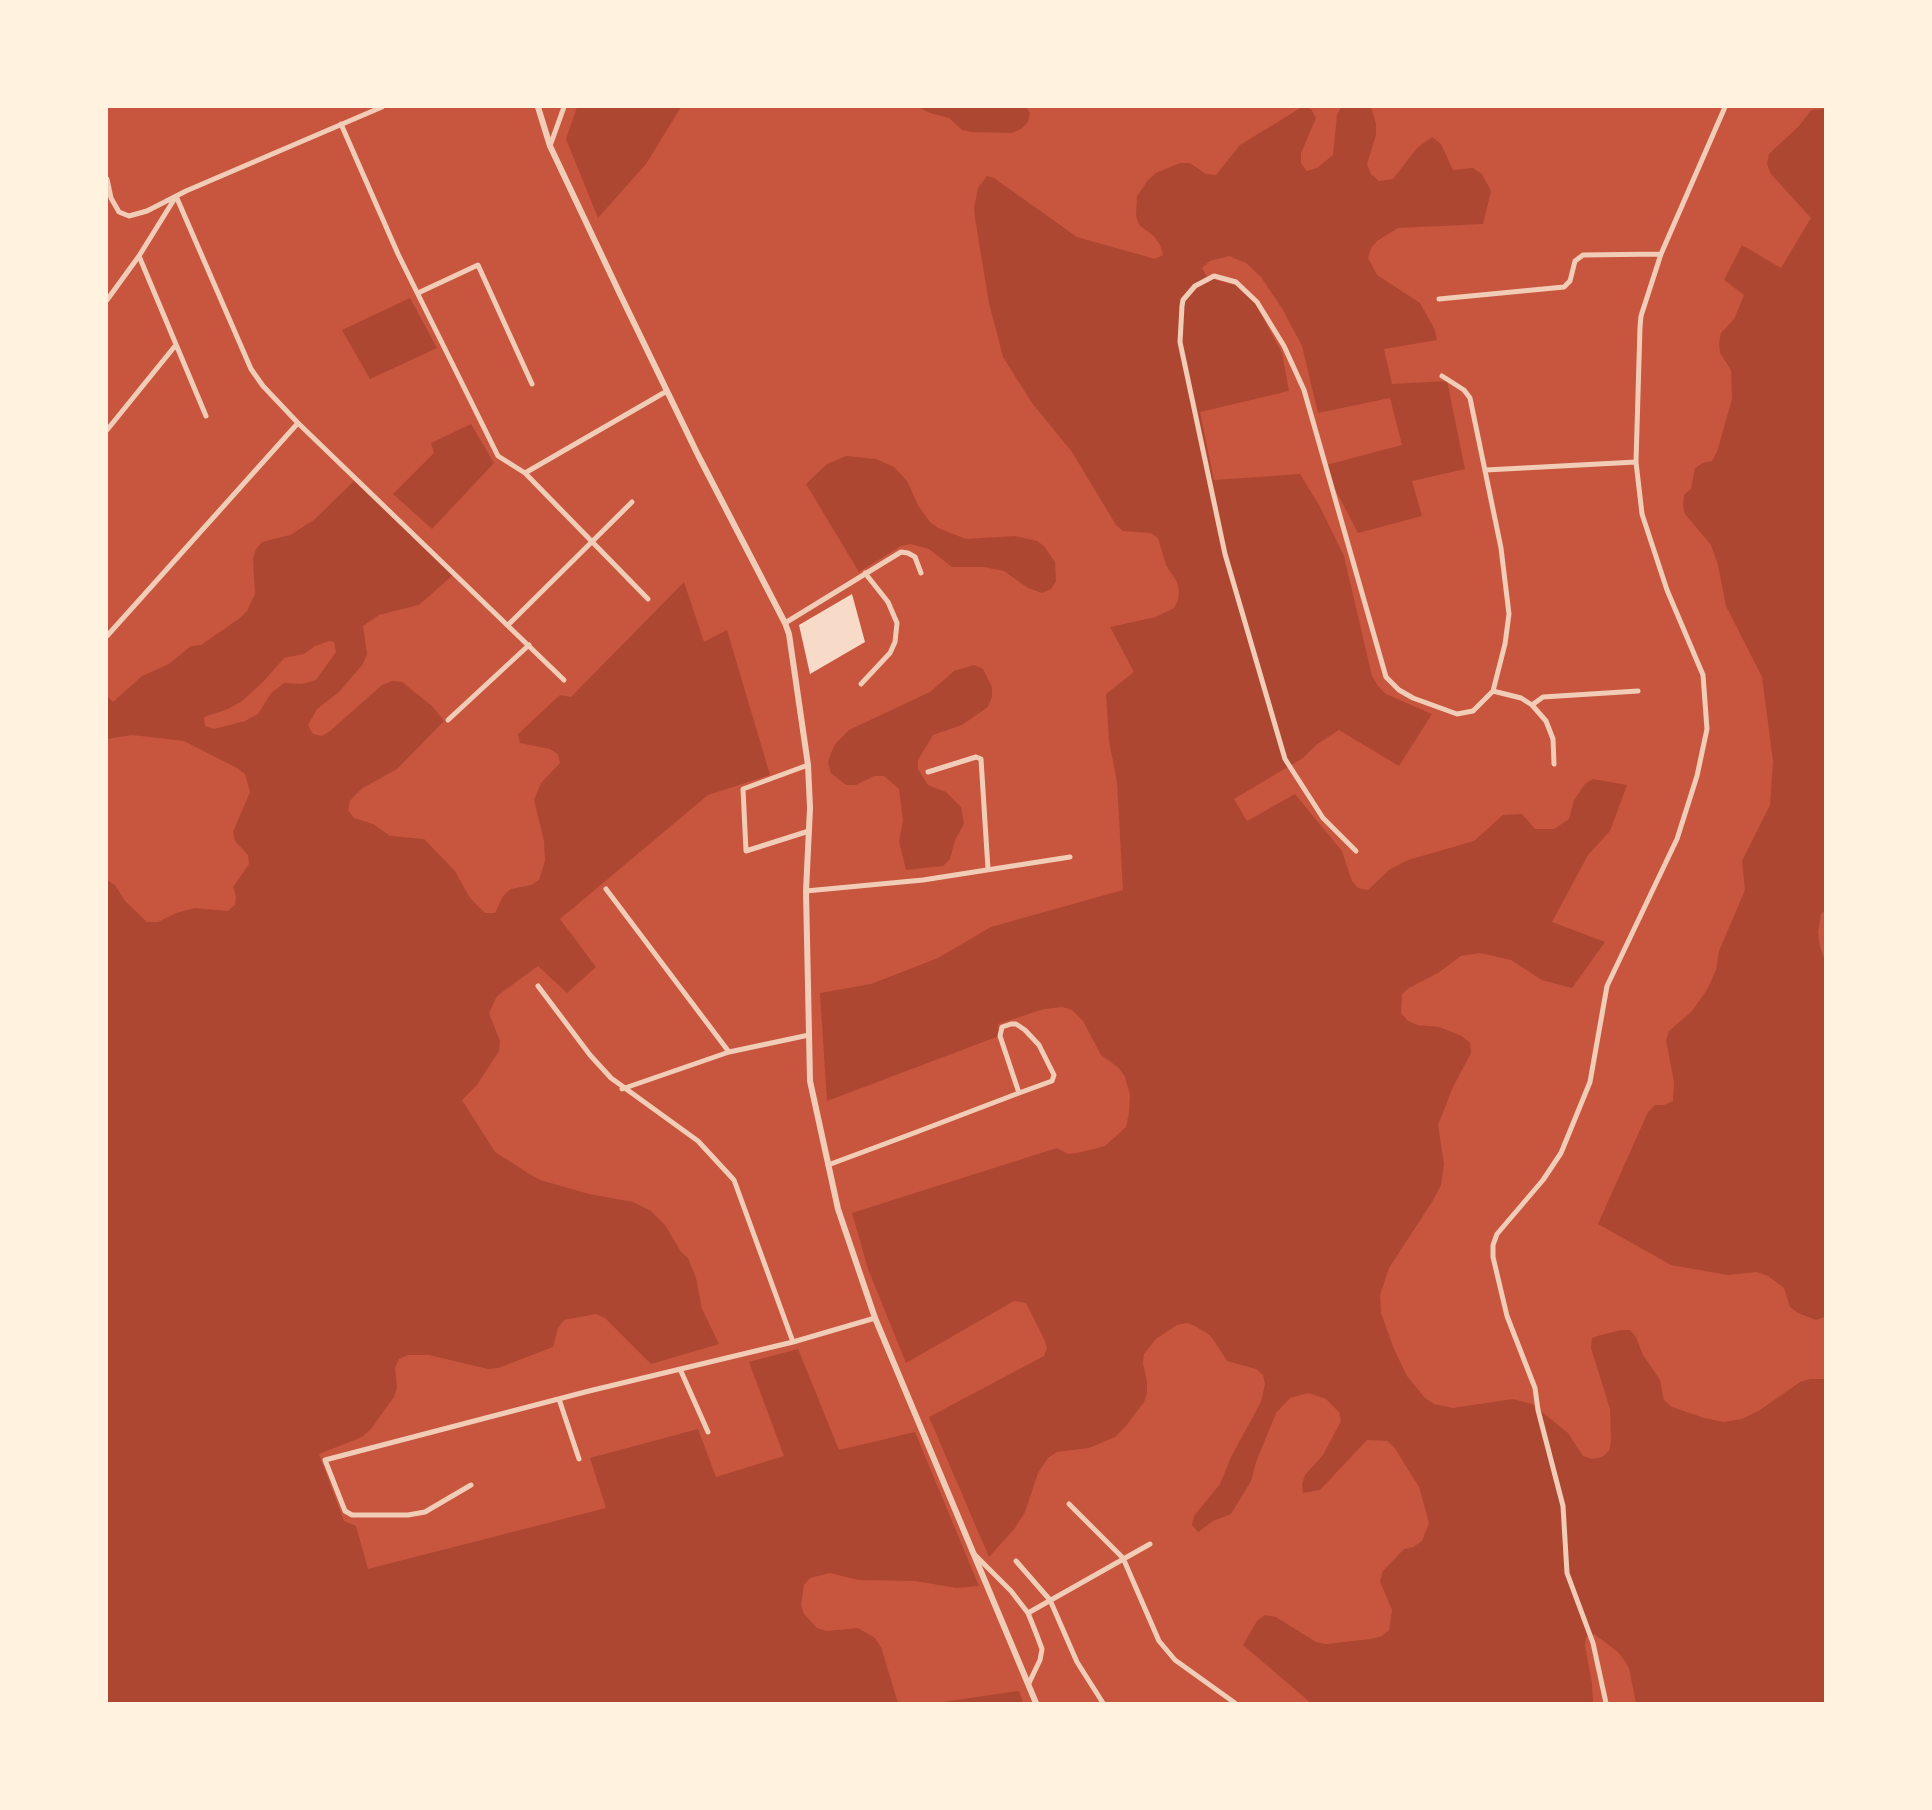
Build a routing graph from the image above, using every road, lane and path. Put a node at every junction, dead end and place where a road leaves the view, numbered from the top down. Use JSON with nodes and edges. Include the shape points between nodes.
{"nodes":[{"id":1,"x":382,"y":107,"type":"edge"},
{"id":2,"x":538,"y":107,"type":"edge"},
{"id":3,"x":564,"y":107,"type":"edge"},
{"id":4,"x":1725,"y":107,"type":"edge"},
{"id":5,"x":341,"y":124,"type":"junction"},
{"id":6,"x":550,"y":146,"type":"junction"},
{"id":7,"x":107,"y":179,"type":"edge"},
{"id":8,"x":176,"y":196,"type":"junction"},
{"id":9,"x":1661,"y":254,"type":"junction"},
{"id":10,"x":139,"y":256,"type":"junction"},
{"id":11,"x":418,"y":293,"type":"junction"},
{"id":12,"x":1439,"y":299,"type":"dead end"},
{"id":13,"x":107,"y":300,"type":"edge"},
{"id":14,"x":175,"y":346,"type":"junction"},
{"id":15,"x":1442,"y":376,"type":"dead end"},
{"id":16,"x":532,"y":384,"type":"dead end"},
{"id":17,"x":667,"y":391,"type":"junction"},
{"id":18,"x":206,"y":416,"type":"dead end"},
{"id":19,"x":298,"y":423,"type":"junction"},
{"id":20,"x":107,"y":430,"type":"edge"},
{"id":21,"x":1636,"y":462,"type":"junction"},
{"id":22,"x":1486,"y":470,"type":"junction"},
{"id":23,"x":525,"y":474,"type":"junction"},
{"id":24,"x":632,"y":502,"type":"dead end"},
{"id":25,"x":591,"y":543,"type":"junction"},
{"id":26,"x":865,"y":573,"type":"junction"},
{"id":27,"x":920,"y":573,"type":"dead end"},
{"id":28,"x":648,"y":599,"type":"dead end"},
{"id":29,"x":785,"y":623,"type":"junction"},
{"id":30,"x":508,"y":625,"type":"junction"},
{"id":31,"x":107,"y":636,"type":"edge"},
{"id":32,"x":528,"y":645,"type":"junction"},
{"id":33,"x":564,"y":680,"type":"dead end"},
{"id":34,"x":861,"y":684,"type":"dead end"},
{"id":35,"x":1493,"y":691,"type":"junction"},
{"id":36,"x":1638,"y":691,"type":"dead end"},
{"id":37,"x":1532,"y":705,"type":"junction"},
{"id":38,"x":449,"y":720,"type":"dead end"},
{"id":39,"x":1555,"y":764,"type":"dead end"},
{"id":40,"x":808,"y":765,"type":"junction"},
{"id":41,"x":928,"y":772,"type":"dead end"},
{"id":42,"x":809,"y":831,"type":"junction"},
{"id":43,"x":1356,"y":850,"type":"dead end"},
{"id":44,"x":1070,"y":857,"type":"dead end"},
{"id":45,"x":988,"y":869,"type":"junction"},
{"id":46,"x":606,"y":889,"type":"dead end"},
{"id":47,"x":806,"y":891,"type":"junction"},
{"id":48,"x":538,"y":986,"type":"dead end"},
{"id":49,"x":809,"y":1035,"type":"junction"},
{"id":50,"x":729,"y":1052,"type":"junction"},
{"id":51,"x":622,"y":1089,"type":"junction"},
{"id":52,"x":1019,"y":1093,"type":"junction"},
{"id":53,"x":828,"y":1165,"type":"junction"},
{"id":54,"x":875,"y":1318,"type":"junction"},
{"id":55,"x":793,"y":1342,"type":"junction"},
{"id":56,"x":680,"y":1369,"type":"junction"},
{"id":57,"x":559,"y":1399,"type":"junction"},
{"id":58,"x":708,"y":1432,"type":"dead end"},
{"id":59,"x":579,"y":1459,"type":"dead end"},
{"id":60,"x":471,"y":1485,"type":"dead end"},
{"id":61,"x":1069,"y":1504,"type":"dead end"},
{"id":62,"x":1150,"y":1544,"type":"dead end"},
{"id":63,"x":971,"y":1551,"type":"junction"},
{"id":64,"x":1123,"y":1559,"type":"junction"},
{"id":65,"x":1016,"y":1561,"type":"dead end"},
{"id":66,"x":1050,"y":1600,"type":"junction"},
{"id":67,"x":1028,"y":1613,"type":"junction"},
{"id":68,"x":1029,"y":1684,"type":"junction"},
{"id":69,"x":1036,"y":1703,"type":"edge"},
{"id":70,"x":1102,"y":1703,"type":"edge"},
{"id":71,"x":1236,"y":1703,"type":"edge"},
{"id":72,"x":1606,"y":1703,"type":"edge"}],
"edges":[{"from":1,"to":5,"type":"street"},
{"from":2,"to":6,"type":"street"},
{"from":3,"to":6,"type":"street"},
{"from":4,"to":9,"type":"street"},
{"from":5,"to":8,"type":"street"},
{"from":5,"to":11,"type":"street"},
{"from":6,"to":17,"type":"street"},
{"from":7,"to":8,"type":"street","via":[[119,212],[129,216]]},
{"from":8,"to":10,"type":"street"},
{"from":8,"to":19,"type":"street","via":[[251,369]]},
{"from":9,"to":12,"type":"street","via":[[1583,255],[1575,261],[1564,287]]},
{"from":9,"to":21,"type":"street","via":[[1642,316]]},
{"from":10,"to":13,"type":"street"},
{"from":10,"to":14,"type":"street"},
{"from":11,"to":16,"type":"street","via":[[478,265]]},
{"from":11,"to":23,"type":"street","via":[[498,456]]},
{"from":14,"to":18,"type":"street"},
{"from":14,"to":20,"type":"street"},
{"from":15,"to":22,"type":"street","via":[[1470,398]]},
{"from":17,"to":23,"type":"street"},
{"from":17,"to":29,"type":"street"},
{"from":19,"to":30,"type":"street"},
{"from":19,"to":31,"type":"street"},
{"from":21,"to":22,"type":"street"},
{"from":21,"to":72,"type":"street","via":[[1642,514],[1667,590],[1703,675],[1707,729],[1698,776],[1677,839],[1607,986],[1590,1082],[1561,1153],[1493,1245],[1507,1316],[1535,1388],[1563,1506],[1567,1573],[1593,1643]]},
{"from":22,"to":35,"type":"street","via":[[1509,614]]},
{"from":23,"to":25,"type":"street"},
{"from":24,"to":25,"type":"street"},
{"from":25,"to":28,"type":"street"},
{"from":25,"to":30,"type":"street"},
{"from":26,"to":27,"type":"street","via":[[901,552],[915,557]]},
{"from":26,"to":29,"type":"street"},
{"from":26,"to":34,"type":"street","via":[[888,602],[897,623],[890,653]]},
{"from":29,"to":40,"type":"street"},
{"from":30,"to":32,"type":"street"},
{"from":32,"to":33,"type":"street"},
{"from":32,"to":38,"type":"street"},
{"from":35,"to":37,"type":"street"},
{"from":35,"to":43,"type":"street","via":[[1473,711],[1457,714],[1413,698],[1386,677],[1296,370],[1268,319],[1243,287],[1214,276],[1199,283],[1183,300],[1180,342],[1225,554],[1285,759],[1323,818]]},
{"from":36,"to":37,"type":"street","via":[[1543,697]]},
{"from":37,"to":39,"type":"street","via":[[1553,739]]},
{"from":40,"to":42,"type":"street"},
{"from":40,"to":42,"type":"street","via":[[743,789],[746,851]]},
{"from":41,"to":45,"type":"street","via":[[976,757],[981,760]]},
{"from":42,"to":47,"type":"street"},
{"from":44,"to":45,"type":"street"},
{"from":45,"to":47,"type":"street"},
{"from":46,"to":50,"type":"street"},
{"from":47,"to":49,"type":"street"},
{"from":48,"to":51,"type":"street"},
{"from":49,"to":50,"type":"street"},
{"from":49,"to":53,"type":"street","via":[[810,1081]]},
{"from":50,"to":51,"type":"street"},
{"from":51,"to":55,"type":"street","via":[[698,1141],[734,1181]]},
{"from":52,"to":52,"type":"street","via":[[1000,1036],[1002,1027],[1011,1024],[1025,1030],[1039,1045],[1054,1075],[1052,1081]]},
{"from":52,"to":53,"type":"street"},
{"from":53,"to":54,"type":"street"},
{"from":54,"to":55,"type":"street"},
{"from":54,"to":63,"type":"street"},
{"from":55,"to":56,"type":"street"},
{"from":56,"to":57,"type":"street"},
{"from":56,"to":58,"type":"street"},
{"from":57,"to":59,"type":"street"},
{"from":57,"to":60,"type":"street","via":[[325,1460],[345,1511],[352,1515],[425,1512]]},
{"from":61,"to":64,"type":"street"},
{"from":62,"to":64,"type":"street"},
{"from":63,"to":67,"type":"street","via":[[996,1573]]},
{"from":63,"to":68,"type":"street"},
{"from":64,"to":66,"type":"street"},
{"from":64,"to":71,"type":"street","via":[[1159,1642],[1175,1660]]},
{"from":65,"to":66,"type":"street"},
{"from":66,"to":67,"type":"street"},
{"from":66,"to":70,"type":"street","via":[[1077,1662]]},
{"from":67,"to":68,"type":"street","via":[[1042,1649]]},
{"from":68,"to":69,"type":"street"}]}
